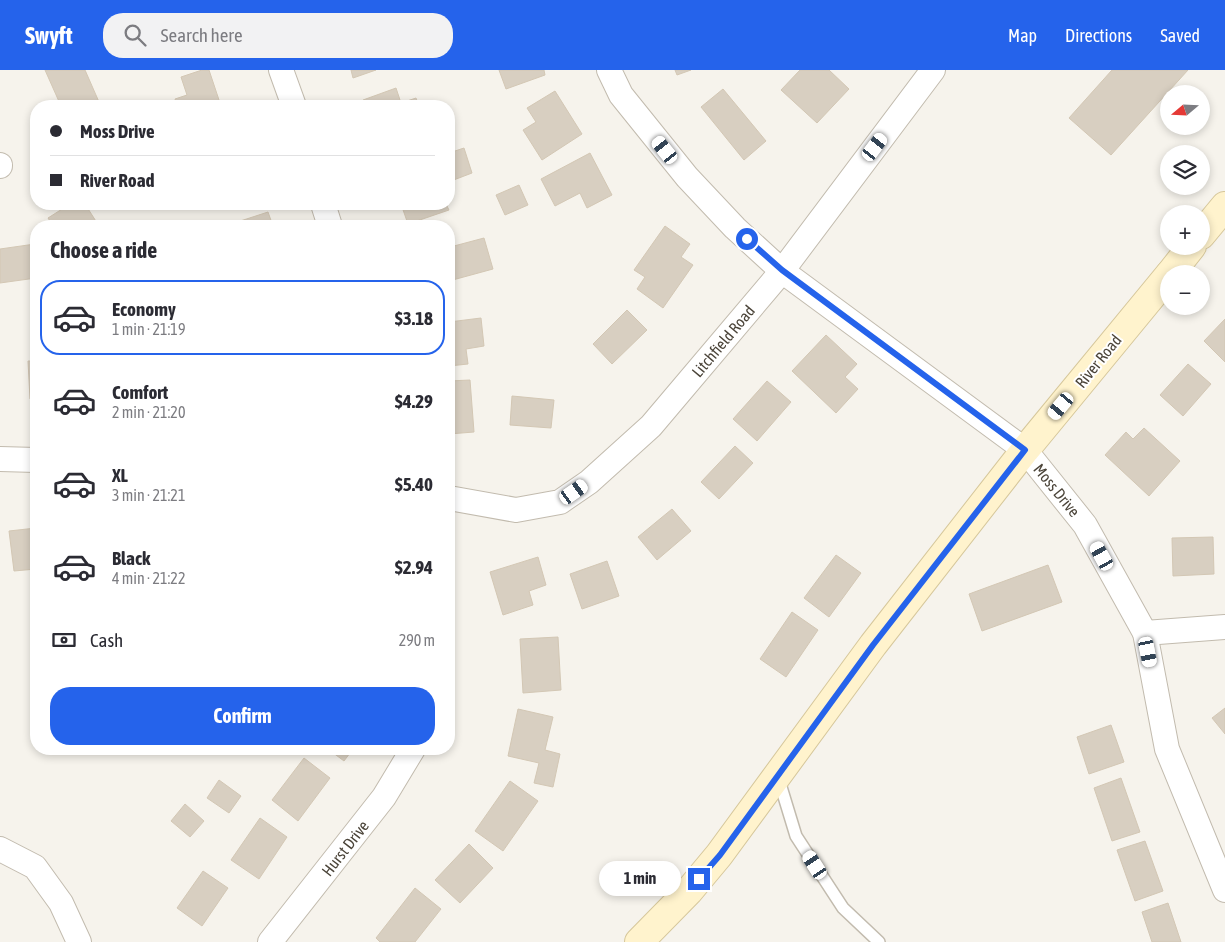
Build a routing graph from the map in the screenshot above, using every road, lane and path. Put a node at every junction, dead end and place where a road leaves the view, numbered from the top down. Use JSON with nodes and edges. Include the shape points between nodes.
{"nodes":[{"id":1,"x":281,"y":70,"type":"edge"},
{"id":2,"x":609,"y":70,"type":"edge"},
{"id":3,"x":933,"y":70,"type":"edge"},
{"id":4,"x":292,"y":100,"type":"edge"},
{"id":5,"x":1225,"y":206,"type":"edge"},
{"id":6,"x":1210,"y":224,"type":"edge"},
{"id":7,"x":1185,"y":255,"type":"edge"},
{"id":8,"x":1176,"y":265,"type":"edge"},
{"id":9,"x":782,"y":270,"type":"junction"},
{"id":10,"x":1160,"y":285,"type":"edge"},
{"id":11,"x":1025,"y":450,"type":"junction"},
{"id":12,"x":0,"y":460,"type":"edge"},
{"id":13,"x":30,"y":460,"type":"edge"},
{"id":14,"x":455,"y":499,"type":"edge"},
{"id":15,"x":1225,"y":627,"type":"edge"},
{"id":16,"x":1145,"y":633,"type":"junction"},
{"id":17,"x":409,"y":755,"type":"edge"},
{"id":18,"x":778,"y":776,"type":"junction"},
{"id":19,"x":0,"y":849,"type":"edge"},
{"id":20,"x":1223,"y":880,"type":"edge"},
{"id":21,"x":79,"y":942,"type":"edge"},
{"id":22,"x":270,"y":942,"type":"edge"},
{"id":23,"x":639,"y":942,"type":"edge"},
{"id":24,"x":879,"y":942,"type":"edge"}],
"edges":[{"from":1,"to":4,"type":"street"},
{"from":2,"to":9,"type":"street","name":"Moss Drive","via":[[621,95],[687,177],[735,228]]},
{"from":3,"to":9,"type":"street","name":"Litchfield Road"},
{"from":5,"to":6,"type":"main road"},
{"from":7,"to":8,"type":"main road","name":"River Road"},
{"from":9,"to":11,"type":"street","name":"Moss Drive"},
{"from":9,"to":14,"type":"street","name":"Litchfield Road","via":[[651,426],[589,482],[560,502],[516,510]]},
{"from":10,"to":11,"type":"main road","name":"River Road"},
{"from":11,"to":16,"type":"street","name":"Moss Drive","via":[[1085,525]]},
{"from":11,"to":18,"type":"main road","name":"River Road","via":[[873,645]]},
{"from":12,"to":13,"type":"street"},
{"from":15,"to":16,"type":"street"},
{"from":16,"to":20,"type":"street","name":"Moss Drive","via":[[1166,749]]},
{"from":17,"to":22,"type":"street","name":"Hurst Drive","via":[[384,797]]},
{"from":18,"to":23,"type":"main road","name":"River Road","via":[[689,892]]},
{"from":18,"to":24,"type":"lane","via":[[796,836],[843,908]]},
{"from":19,"to":21,"type":"street","via":[[35,867],[61,903]]}]}
